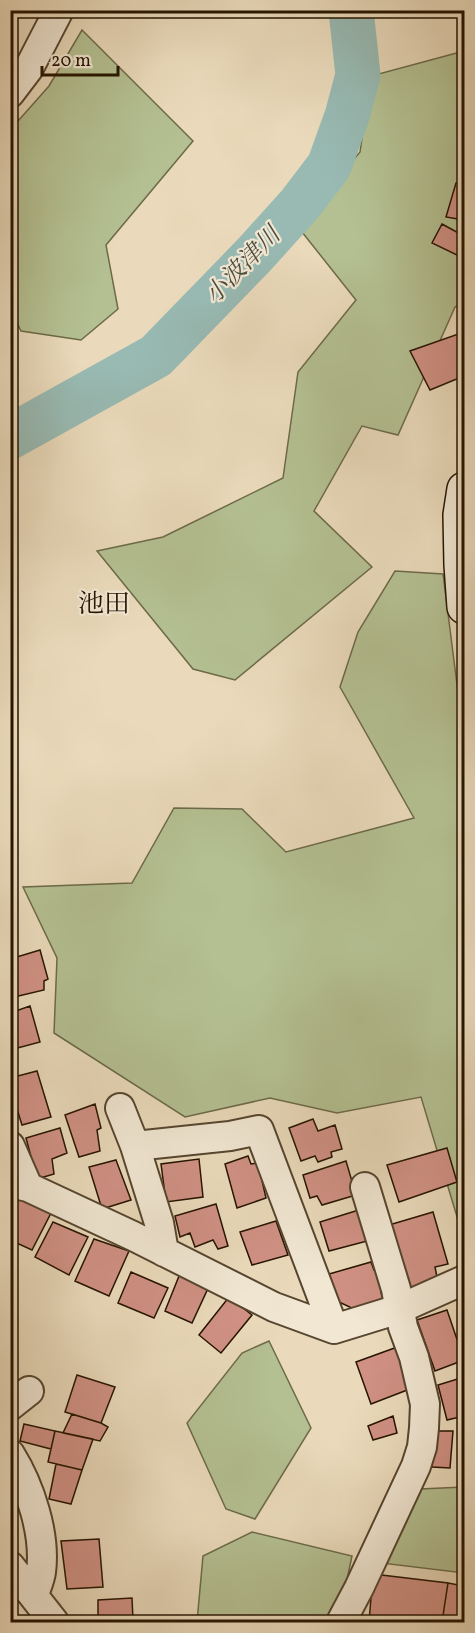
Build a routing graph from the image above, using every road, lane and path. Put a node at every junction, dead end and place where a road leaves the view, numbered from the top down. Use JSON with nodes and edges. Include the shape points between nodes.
{"nodes":[{"id":1,"x":59,"y":10,"type":"edge"},
{"id":2,"x":10,"y":93,"type":"edge"},
{"id":3,"x":465,"y":489,"type":"edge"},
{"id":4,"x":465,"y":607,"type":"edge"},
{"id":5,"x":120,"y":1108,"type":"dead end"},
{"id":6,"x":135,"y":1146,"type":"junction"},
{"id":7,"x":11,"y":1148,"type":"edge"},
{"id":8,"x":19,"y":1185,"type":"edge"},
{"id":9,"x":365,"y":1187,"type":"dead end"},
{"id":10,"x":150,"y":1197,"type":"junction"},
{"id":11,"x":118,"y":1230,"type":"junction"},
{"id":12,"x":164,"y":1252,"type":"junction"},
{"id":13,"x":465,"y":1280,"type":"edge"},
{"id":14,"x":399,"y":1309,"type":"junction"},
{"id":15,"x":334,"y":1329,"type":"junction"},
{"id":16,"x":10,"y":1454,"type":"edge"},
{"id":17,"x":10,"y":1566,"type":"edge"},
{"id":18,"x":34,"y":1595,"type":"junction"},
{"id":19,"x":54,"y":1623,"type":"edge"},
{"id":20,"x":341,"y":1623,"type":"edge"}],
"edges":[{"from":1,"to":2,"type":"street"},
{"from":3,"to":4,"type":"main road","via":[[460,515]]},
{"from":5,"to":6,"type":"street"},
{"from":6,"to":10,"type":"street"},
{"from":6,"to":15,"type":"street","via":[[260,1130]]},
{"from":7,"to":8,"type":"street"},
{"from":8,"to":11,"type":"street"},
{"from":9,"to":14,"type":"street"},
{"from":10,"to":11,"type":"street"},
{"from":10,"to":12,"type":"street"},
{"from":11,"to":12,"type":"street"},
{"from":12,"to":15,"type":"street","via":[[274,1307]]},
{"from":13,"to":14,"type":"street"},
{"from":14,"to":15,"type":"street"},
{"from":14,"to":20,"type":"street","via":[[424,1404],[422,1447]]},
{"from":16,"to":18,"type":"street","via":[[31,1496],[41,1543],[41,1573]]},
{"from":17,"to":18,"type":"street"},
{"from":18,"to":19,"type":"street"}]}
